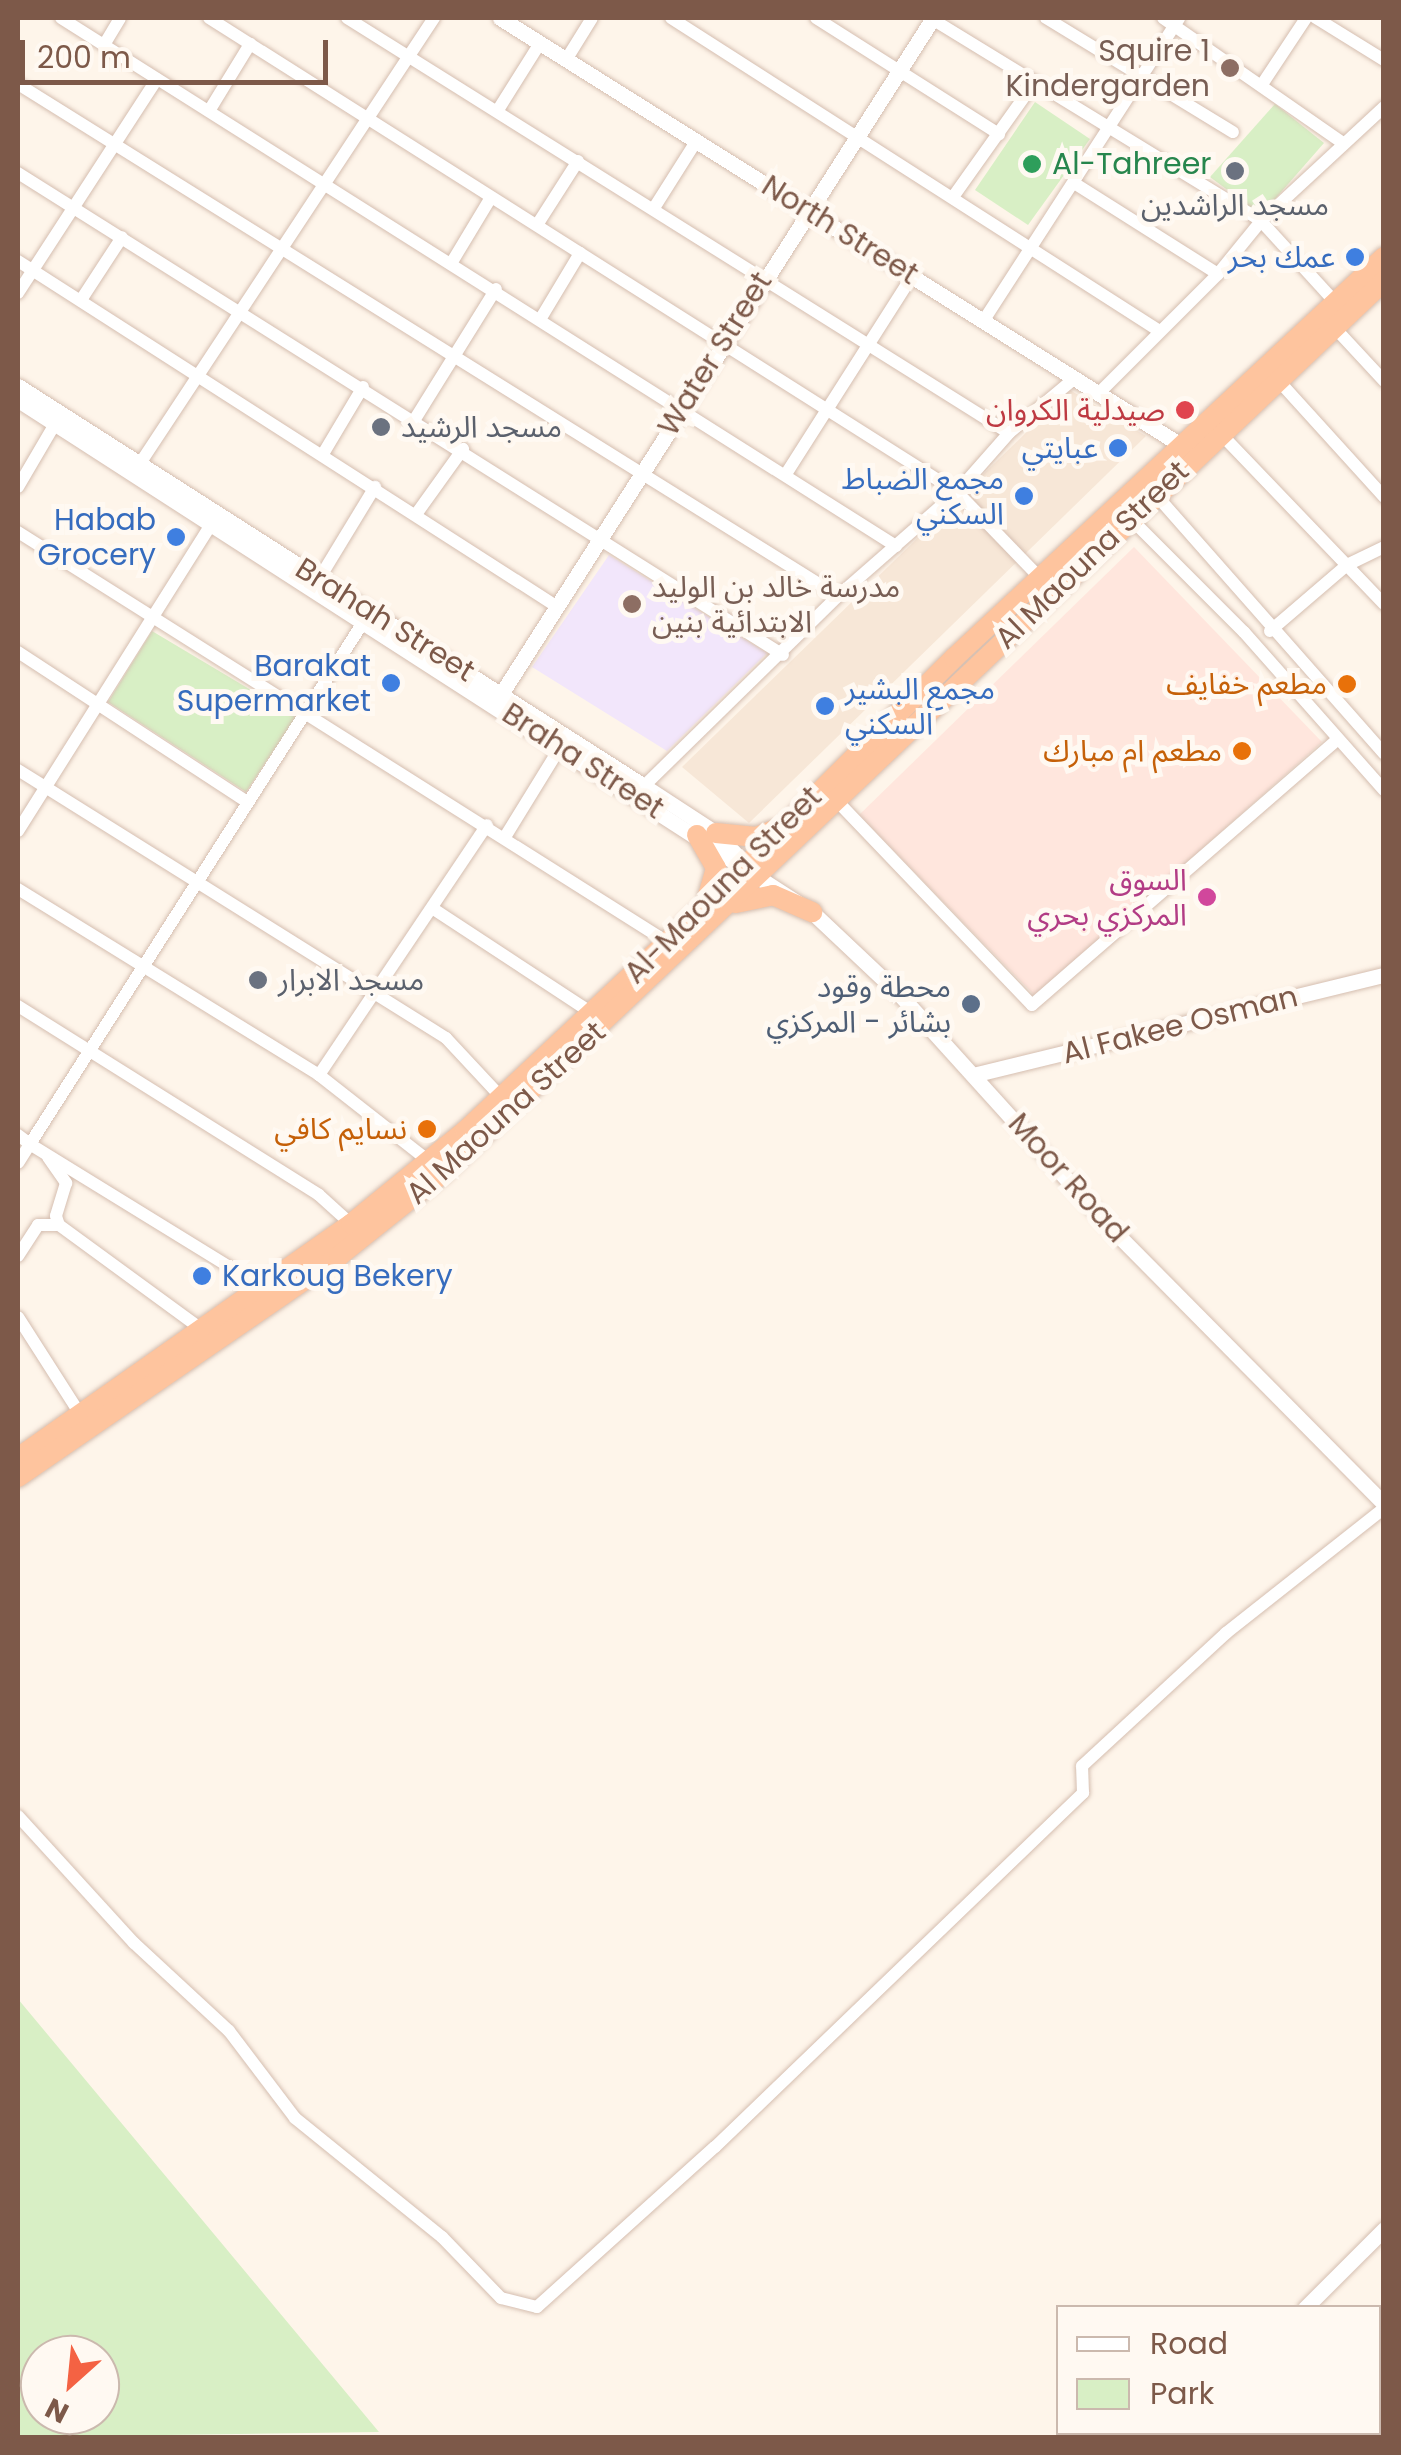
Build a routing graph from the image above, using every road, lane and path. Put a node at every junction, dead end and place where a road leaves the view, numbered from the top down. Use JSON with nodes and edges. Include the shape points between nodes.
{"nodes":[{"id":1,"x":62,"y":18,"type":"edge"},
{"id":2,"x":120,"y":18,"type":"edge"},
{"id":3,"x":209,"y":18,"type":"edge"},
{"id":4,"x":347,"y":18,"type":"edge"},
{"id":5,"x":434,"y":18,"type":"edge"},
{"id":6,"x":500,"y":18,"type":"edge"},
{"id":7,"x":592,"y":18,"type":"edge"},
{"id":8,"x":671,"y":18,"type":"edge"},
{"id":9,"x":816,"y":18,"type":"edge"},
{"id":10,"x":933,"y":18,"type":"edge"},
{"id":11,"x":1046,"y":18,"type":"edge"},
{"id":12,"x":1306,"y":18,"type":"edge"},
{"id":13,"x":1316,"y":18,"type":"edge"},
{"id":14,"x":1172,"y":19,"type":"edge"},
{"id":15,"x":250,"y":44,"type":"junction"},
{"id":16,"x":540,"y":44,"type":"junction"},
{"id":17,"x":104,"y":45,"type":"junction"},
{"id":18,"x":408,"y":58,"type":"junction"},
{"id":19,"x":566,"y":60,"type":"junction"},
{"id":20,"x":1384,"y":60,"type":"edge"},
{"id":21,"x":898,"y":71,"type":"junction"},
{"id":22,"x":158,"y":79,"type":"junction"},
{"id":23,"x":1142,"y":80,"type":"junction"},
{"id":24,"x":1034,"y":82,"type":"junction"},
{"id":25,"x":1263,"y":83,"type":"junction"},
{"id":26,"x":18,"y":84,"type":"edge"},
{"id":27,"x":1384,"y":107,"type":"edge"},
{"id":28,"x":498,"y":110,"type":"junction"},
{"id":29,"x":208,"y":111,"type":"junction"},
{"id":30,"x":366,"y":120,"type":"junction"},
{"id":31,"x":1108,"y":126,"type":"junction"},
{"id":32,"x":1233,"y":132,"type":"dead end"},
{"id":33,"x":999,"y":134,"type":"junction"},
{"id":34,"x":858,"y":136,"type":"junction"},
{"id":35,"x":697,"y":140,"type":"junction"},
{"id":36,"x":1343,"y":143,"type":"junction"},
{"id":37,"x":114,"y":144,"type":"junction"},
{"id":38,"x":578,"y":161,"type":"junction"},
{"id":39,"x":18,"y":173,"type":"edge"},
{"id":40,"x":324,"y":182,"type":"junction"},
{"id":41,"x":1074,"y":183,"type":"junction"},
{"id":42,"x":953,"y":197,"type":"junction"},
{"id":43,"x":490,"y":199,"type":"junction"},
{"id":44,"x":75,"y":208,"type":"junction"},
{"id":45,"x":654,"y":208,"type":"junction"},
{"id":46,"x":809,"y":210,"type":"junction"},
{"id":47,"x":1261,"y":221,"type":"junction"},
{"id":48,"x":537,"y":225,"type":"junction"},
{"id":49,"x":122,"y":237,"type":"junction"},
{"id":50,"x":1032,"y":246,"type":"junction"},
{"id":51,"x":282,"y":248,"type":"junction"},
{"id":52,"x":580,"y":253,"type":"junction"},
{"id":53,"x":1384,"y":257,"type":"edge"},
{"id":54,"x":18,"y":261,"type":"edge"},
{"id":55,"x":452,"y":262,"type":"junction"},
{"id":56,"x":32,"y":270,"type":"junction"},
{"id":57,"x":1218,"y":274,"type":"junction"},
{"id":58,"x":913,"y":275,"type":"junction"},
{"id":59,"x":761,"y":280,"type":"junction"},
{"id":60,"x":1384,"y":281,"type":"edge"},
{"id":61,"x":496,"y":289,"type":"junction"},
{"id":62,"x":18,"y":293,"type":"edge"},
{"id":63,"x":80,"y":300,"type":"junction"},
{"id":64,"x":1334,"y":302,"type":"junction"},
{"id":65,"x":245,"y":312,"type":"junction"},
{"id":66,"x":541,"y":318,"type":"junction"},
{"id":67,"x":984,"y":320,"type":"junction"},
{"id":68,"x":1334,"y":327,"type":"junction"},
{"id":69,"x":1158,"y":330,"type":"junction"},
{"id":70,"x":866,"y":342,"type":"junction"},
{"id":71,"x":721,"y":343,"type":"junction"},
{"id":72,"x":455,"y":356,"type":"junction"},
{"id":73,"x":199,"y":376,"type":"junction"},
{"id":74,"x":1075,"y":378,"type":"junction"},
{"id":75,"x":1278,"y":380,"type":"junction"},
{"id":76,"x":1384,"y":381,"type":"edge"},
{"id":77,"x":18,"y":386,"type":"edge"},
{"id":78,"x":363,"y":387,"type":"junction"},
{"id":79,"x":1099,"y":392,"type":"junction"},
{"id":80,"x":18,"y":400,"type":"edge"},
{"id":81,"x":681,"y":408,"type":"junction"},
{"id":82,"x":825,"y":410,"type":"junction"},
{"id":83,"x":414,"y":419,"type":"junction"},
{"id":84,"x":55,"y":424,"type":"junction"},
{"id":85,"x":1009,"y":433,"type":"junction"},
{"id":86,"x":1220,"y":433,"type":"junction"},
{"id":87,"x":1180,"y":444,"type":"junction"},
{"id":88,"x":463,"y":449,"type":"junction"},
{"id":89,"x":323,"y":454,"type":"junction"},
{"id":90,"x":139,"y":466,"type":"junction"},
{"id":91,"x":786,"y":474,"type":"junction"},
{"id":92,"x":639,"y":476,"type":"junction"},
{"id":93,"x":18,"y":487,"type":"edge"},
{"id":94,"x":376,"y":488,"type":"junction"},
{"id":95,"x":957,"y":492,"type":"junction"},
{"id":96,"x":1156,"y":495,"type":"junction"},
{"id":97,"x":1384,"y":496,"type":"edge"},
{"id":98,"x":417,"y":513,"type":"junction"},
{"id":99,"x":1131,"y":519,"type":"junction"},
{"id":100,"x":211,"y":525,"type":"junction"},
{"id":101,"x":18,"y":532,"type":"edge"},
{"id":102,"x":599,"y":539,"type":"junction"},
{"id":103,"x":896,"y":546,"type":"junction"},
{"id":104,"x":1384,"y":547,"type":"edge"},
{"id":105,"x":1081,"y":555,"type":"junction"},
{"id":106,"x":1348,"y":565,"type":"junction"},
{"id":107,"x":1040,"y":579,"type":"junction"},
{"id":108,"x":319,"y":580,"type":"junction"},
{"id":109,"x":838,"y":596,"type":"junction"},
{"id":110,"x":1384,"y":604,"type":"edge"},
{"id":111,"x":556,"y":606,"type":"junction"},
{"id":112,"x":152,"y":620,"type":"junction"},
{"id":113,"x":364,"y":621,"type":"junction"},
{"id":114,"x":1270,"y":631,"type":"junction"},
{"id":115,"x":18,"y":652,"type":"edge"},
{"id":116,"x":783,"y":655,"type":"junction"},
{"id":117,"x":501,"y":694,"type":"junction"},
{"id":118,"x":99,"y":704,"type":"junction"},
{"id":119,"x":304,"y":716,"type":"junction"},
{"id":120,"x":1338,"y":739,"type":"junction"},
{"id":121,"x":561,"y":746,"type":"junction"},
{"id":122,"x":1384,"y":756,"type":"edge"},
{"id":123,"x":1364,"y":768,"type":"junction"},
{"id":124,"x":18,"y":770,"type":"edge"},
{"id":125,"x":644,"y":786,"type":"junction"},
{"id":126,"x":46,"y":788,"type":"junction"},
{"id":127,"x":1384,"y":790,"type":"edge"},
{"id":128,"x":837,"y":801,"type":"junction"},
{"id":129,"x":247,"y":802,"type":"junction"},
{"id":130,"x":487,"y":825,"type":"junction"},
{"id":131,"x":781,"y":827,"type":"junction"},
{"id":132,"x":18,"y":832,"type":"edge"},
{"id":133,"x":707,"y":834,"type":"junction"},
{"id":134,"x":505,"y":836,"type":"junction"},
{"id":135,"x":744,"y":862,"type":"junction"},
{"id":136,"x":763,"y":876,"type":"junction"},
{"id":137,"x":197,"y":880,"type":"junction"},
{"id":138,"x":18,"y":889,"type":"edge"},
{"id":139,"x":734,"y":904,"type":"junction"},
{"id":140,"x":432,"y":908,"type":"junction"},
{"id":141,"x":704,"y":908,"type":"junction"},
{"id":142,"x":812,"y":912,"type":"junction"},
{"id":143,"x":667,"y":942,"type":"junction"},
{"id":144,"x":142,"y":968,"type":"junction"},
{"id":145,"x":1384,"y":975,"type":"edge"},
{"id":146,"x":378,"y":993,"type":"junction"},
{"id":147,"x":18,"y":1006,"type":"edge"},
{"id":148,"x":592,"y":1013,"type":"junction"},
{"id":149,"x":90,"y":1051,"type":"junction"},
{"id":150,"x":976,"y":1074,"type":"junction"},
{"id":151,"x":319,"y":1075,"type":"junction"},
{"id":152,"x":502,"y":1098,"type":"junction"},
{"id":153,"x":18,"y":1135,"type":"edge"},
{"id":154,"x":30,"y":1144,"type":"junction"},
{"id":155,"x":46,"y":1153,"type":"junction"},
{"id":156,"x":18,"y":1162,"type":"edge"},
{"id":157,"x":430,"y":1162,"type":"junction"},
{"id":158,"x":351,"y":1224,"type":"junction"},
{"id":159,"x":60,"y":1225,"type":"junction"},
{"id":160,"x":18,"y":1256,"type":"edge"},
{"id":161,"x":262,"y":1287,"type":"junction"},
{"id":162,"x":18,"y":1316,"type":"edge"},
{"id":163,"x":201,"y":1330,"type":"junction"},
{"id":164,"x":80,"y":1414,"type":"junction"},
{"id":165,"x":18,"y":1458,"type":"edge"},
{"id":166,"x":18,"y":1477,"type":"edge"},
{"id":167,"x":1384,"y":1506,"type":"edge"},
{"id":168,"x":18,"y":1816,"type":"edge"},
{"id":169,"x":1384,"y":2229,"type":"edge"},
{"id":170,"x":1307,"y":2305,"type":"edge"}],
"edges":[{"from":1,"to":17,"type":"street"},
{"from":2,"to":17,"type":"street"},
{"from":3,"to":15,"type":"street"},
{"from":4,"to":18,"type":"street"},
{"from":5,"to":18,"type":"street"},
{"from":6,"to":16,"type":"street","name":"North Street"},
{"from":7,"to":19,"type":"street"},
{"from":8,"to":34,"type":"street"},
{"from":9,"to":21,"type":"street"},
{"from":10,"to":21,"type":"street","name":"Water Street"},
{"from":10,"to":24,"type":"street"},
{"from":11,"to":23,"type":"street"},
{"from":12,"to":25,"type":"street"},
{"from":13,"to":20,"type":"street"},
{"from":14,"to":23,"type":"street"},
{"from":14,"to":25,"type":"street"},
{"from":15,"to":29,"type":"street"},
{"from":15,"to":30,"type":"street"},
{"from":16,"to":19,"type":"street","name":"North Street"},
{"from":16,"to":28,"type":"street"},
{"from":17,"to":22,"type":"street"},
{"from":18,"to":28,"type":"street"},
{"from":18,"to":30,"type":"street"},
{"from":19,"to":35,"type":"street","name":"North Street"},
{"from":21,"to":33,"type":"street"},
{"from":21,"to":34,"type":"street","name":"Water Street"},
{"from":22,"to":29,"type":"street"},
{"from":22,"to":37,"type":"street"},
{"from":23,"to":31,"type":"street"},
{"from":23,"to":32,"type":"street"},
{"from":24,"to":31,"type":"street"},
{"from":24,"to":33,"type":"street"},
{"from":25,"to":36,"type":"street"},
{"from":26,"to":37,"type":"street"},
{"from":27,"to":36,"type":"street"},
{"from":28,"to":38,"type":"street"},
{"from":29,"to":40,"type":"street"},
{"from":30,"to":40,"type":"street"},
{"from":30,"to":43,"type":"street"},
{"from":31,"to":41,"type":"street"},
{"from":31,"to":47,"type":"street"},
{"from":33,"to":42,"type":"street"},
{"from":34,"to":42,"type":"street"},
{"from":34,"to":46,"type":"street","name":"Water Street"},
{"from":35,"to":45,"type":"street"},
{"from":35,"to":46,"type":"street","name":"North Street"},
{"from":36,"to":47,"type":"street"},
{"from":37,"to":44,"type":"street"},
{"from":37,"to":51,"type":"street"},
{"from":38,"to":45,"type":"street"},
{"from":38,"to":48,"type":"street"},
{"from":39,"to":44,"type":"street"},
{"from":40,"to":51,"type":"street"},
{"from":40,"to":55,"type":"street"},
{"from":41,"to":50,"type":"street"},
{"from":41,"to":57,"type":"street"},
{"from":42,"to":50,"type":"street"},
{"from":43,"to":48,"type":"street"},
{"from":43,"to":55,"type":"street"},
{"from":44,"to":49,"type":"street"},
{"from":44,"to":56,"type":"street"},
{"from":45,"to":59,"type":"street"},
{"from":46,"to":58,"type":"street","name":"North Street"},
{"from":46,"to":59,"type":"street","name":"Water Street"},
{"from":47,"to":57,"type":"street"},
{"from":47,"to":64,"type":"street"},
{"from":48,"to":52,"type":"street"},
{"from":49,"to":63,"type":"street"},
{"from":49,"to":65,"type":"street"},
{"from":50,"to":67,"type":"street"},
{"from":50,"to":69,"type":"street"},
{"from":51,"to":65,"type":"street"},
{"from":51,"to":72,"type":"street"},
{"from":52,"to":66,"type":"street"},
{"from":52,"to":71,"type":"street"},
{"from":53,"to":64,"type":"highway","name":"Al-Maouna Street"},
{"from":54,"to":56,"type":"street"},
{"from":55,"to":61,"type":"street"},
{"from":56,"to":62,"type":"street"},
{"from":56,"to":63,"type":"street"},
{"from":57,"to":69,"type":"street"},
{"from":58,"to":67,"type":"street","name":"North Street"},
{"from":58,"to":70,"type":"street"},
{"from":59,"to":70,"type":"street"},
{"from":59,"to":71,"type":"street","name":"Water Street"},
{"from":60,"to":68,"type":"highway","name":"Al Maouna Street"},
{"from":61,"to":66,"type":"street"},
{"from":61,"to":72,"type":"street"},
{"from":63,"to":73,"type":"street"},
{"from":64,"to":87,"type":"highway","name":"Al-Maouna Street"},
{"from":65,"to":73,"type":"street"},
{"from":65,"to":78,"type":"street"},
{"from":66,"to":81,"type":"street"},
{"from":67,"to":74,"type":"street","name":"North Street"},
{"from":68,"to":75,"type":"highway","name":"Al Maouna Street"},
{"from":68,"to":76,"type":"street"},
{"from":69,"to":79,"type":"street"},
{"from":70,"to":82,"type":"street"},
{"from":70,"to":85,"type":"street"},
{"from":71,"to":81,"type":"street","name":"Water Street"},
{"from":71,"to":82,"type":"street"},
{"from":72,"to":83,"type":"street"},
{"from":72,"to":92,"type":"street"},
{"from":73,"to":89,"type":"street"},
{"from":73,"to":90,"type":"street"},
{"from":74,"to":79,"type":"street","name":"North Street"},
{"from":74,"to":85,"type":"street"},
{"from":75,"to":86,"type":"highway","name":"Al Maouna Street"},
{"from":75,"to":97,"type":"street"},
{"from":77,"to":90,"type":"street","name":"Brahah Street"},
{"from":78,"to":83,"type":"street"},
{"from":78,"to":89,"type":"street"},
{"from":79,"to":87,"type":"street","name":"North Street"},
{"from":80,"to":84,"type":"street","name":"Braha Street"},
{"from":81,"to":91,"type":"street"},
{"from":81,"to":92,"type":"street","name":"Water Street"},
{"from":82,"to":91,"type":"street"},
{"from":82,"to":95,"type":"street"},
{"from":83,"to":88,"type":"street"},
{"from":84,"to":93,"type":"street"},
{"from":84,"to":100,"type":"street","name":"Braha Street"},
{"from":85,"to":95,"type":"street"},
{"from":86,"to":96,"type":"highway","name":"Al Maouna Street"},
{"from":86,"to":106,"type":"street"},
{"from":87,"to":105,"type":"highway","name":"Al-Maouna Street"},
{"from":88,"to":98,"type":"street"},
{"from":88,"to":102,"type":"street"},
{"from":89,"to":94,"type":"street"},
{"from":90,"to":108,"type":"street","name":"Brahah Street"},
{"from":91,"to":103,"type":"street"},
{"from":92,"to":102,"type":"street","name":"Water Street"},
{"from":92,"to":109,"type":"street"},
{"from":94,"to":98,"type":"street"},
{"from":94,"to":108,"type":"street"},
{"from":95,"to":103,"type":"street"},
{"from":95,"to":107,"type":"street"},
{"from":96,"to":99,"type":"highway","name":"Al Maouna Street"},
{"from":96,"to":114,"type":"street"},
{"from":98,"to":111,"type":"street"},
{"from":99,"to":105,"type":"highway","name":"Al Maouna Street"},
{"from":99,"to":120,"type":"street"},
{"from":100,"to":112,"type":"street"},
{"from":100,"to":113,"type":"street","name":"Braha Street"},
{"from":101,"to":112,"type":"street"},
{"from":102,"to":111,"type":"street","name":"Water Street"},
{"from":102,"to":116,"type":"street"},
{"from":103,"to":109,"type":"street"},
{"from":104,"to":106,"type":"street"},
{"from":105,"to":107,"type":"highway","name":"Al-Maouna Street"},
{"from":105,"to":128,"type":"highway","name":"Al Maouna Street"},
{"from":106,"to":110,"type":"street"},
{"from":106,"to":114,"type":"street"},
{"from":107,"to":131,"type":"highway","name":"Al-Maouna Street"},
{"from":108,"to":117,"type":"street","name":"Brahah Street"},
{"from":109,"to":116,"type":"street"},
{"from":111,"to":117,"type":"street","name":"Water Street"},
{"from":112,"to":118,"type":"street"},
{"from":112,"to":119,"type":"street"},
{"from":113,"to":119,"type":"street"},
{"from":113,"to":121,"type":"street","name":"Braha Street"},
{"from":114,"to":122,"type":"street"},
{"from":115,"to":118,"type":"street"},
{"from":116,"to":125,"type":"street"},
{"from":117,"to":125,"type":"street","name":"Brahah Street"},
{"from":118,"to":126,"type":"street"},
{"from":118,"to":129,"type":"street"},
{"from":119,"to":129,"type":"street"},
{"from":119,"to":130,"type":"street"},
{"from":120,"to":123,"type":"street"},
{"from":120,"to":128,"type":"street","via":[[1032,1005]]},
{"from":121,"to":133,"type":"street","name":"Braha Street"},
{"from":121,"to":134,"type":"street"},
{"from":122,"to":123,"type":"street"},
{"from":123,"to":127,"type":"street"},
{"from":124,"to":126,"type":"street"},
{"from":125,"to":133,"type":"street","name":"Brahah Street"},
{"from":126,"to":132,"type":"street"},
{"from":126,"to":137,"type":"street"},
{"from":128,"to":136,"type":"highway","name":"Al Maouna Street"},
{"from":129,"to":137,"type":"street"},
{"from":130,"to":134,"type":"street"},
{"from":130,"to":140,"type":"street"},
{"from":131,"to":133,"type":"highway","via":[[756,837]]},
{"from":131,"to":135,"type":"highway","name":"Al-Maouna Street"},
{"from":133,"to":135,"type":"street","name":"Brahah Street"},
{"from":133,"to":141,"type":"highway","via":[[717,876]]},
{"from":134,"to":143,"type":"street"},
{"from":135,"to":136,"type":"street","name":"Moor Road"},
{"from":135,"to":141,"type":"highway","name":"Al-Maouna Street"},
{"from":136,"to":139,"type":"highway","name":"Al Maouna Street"},
{"from":136,"to":142,"type":"street","name":"Moor Road"},
{"from":137,"to":144,"type":"street"},
{"from":137,"to":146,"type":"street"},
{"from":138,"to":144,"type":"street"},
{"from":139,"to":142,"type":"highway","via":[[773,895]]},
{"from":139,"to":166,"type":"highway","name":"Al Maouna Street","via":[[406,1204]]},
{"from":140,"to":146,"type":"street"},
{"from":140,"to":148,"type":"street"},
{"from":141,"to":143,"type":"highway","name":"Al-Maouna Street"},
{"from":142,"to":150,"type":"street","name":"Moor Road"},
{"from":143,"to":148,"type":"highway","name":"Al-Maouna Street"},
{"from":144,"to":149,"type":"street"},
{"from":144,"to":151,"type":"street"},
{"from":145,"to":150,"type":"street","name":"Al Fakee Osman"},
{"from":146,"to":151,"type":"street"},
{"from":146,"to":152,"type":"street","via":[[451,1042]]},
{"from":147,"to":149,"type":"street"},
{"from":148,"to":152,"type":"highway","name":"Al-Maouna Street"},
{"from":149,"to":154,"type":"street"},
{"from":149,"to":158,"type":"street","via":[[306,1186]]},
{"from":150,"to":167,"type":"street","name":"Moor Road","via":[[1110,1227]]},
{"from":151,"to":157,"type":"street"},
{"from":152,"to":157,"type":"highway","name":"Al-Maouna Street"},
{"from":153,"to":154,"type":"street"},
{"from":154,"to":155,"type":"street"},
{"from":154,"to":156,"type":"street"},
{"from":155,"to":159,"type":"street","via":[[66,1183],[56,1216]]},
{"from":155,"to":161,"type":"street"},
{"from":157,"to":158,"type":"highway","name":"Al-Maouna Street"},
{"from":158,"to":161,"type":"highway","name":"Al-Maouna Street"},
{"from":159,"to":160,"type":"street","via":[[38,1225]]},
{"from":159,"to":163,"type":"street"},
{"from":161,"to":163,"type":"highway","name":"Al-Maouna Street"},
{"from":162,"to":164,"type":"street"},
{"from":163,"to":164,"type":"highway","name":"Al-Maouna Street"},
{"from":164,"to":165,"type":"highway","name":"Al-Maouna Street"},
{"from":167,"to":168,"type":"street","via":[[1226,1633],[1082,1766],[1083,1793],[537,2307],[500,2298],[427,2224],[295,2118],[228,2031],[134,1943]]},
{"from":169,"to":170,"type":"street"}]}
